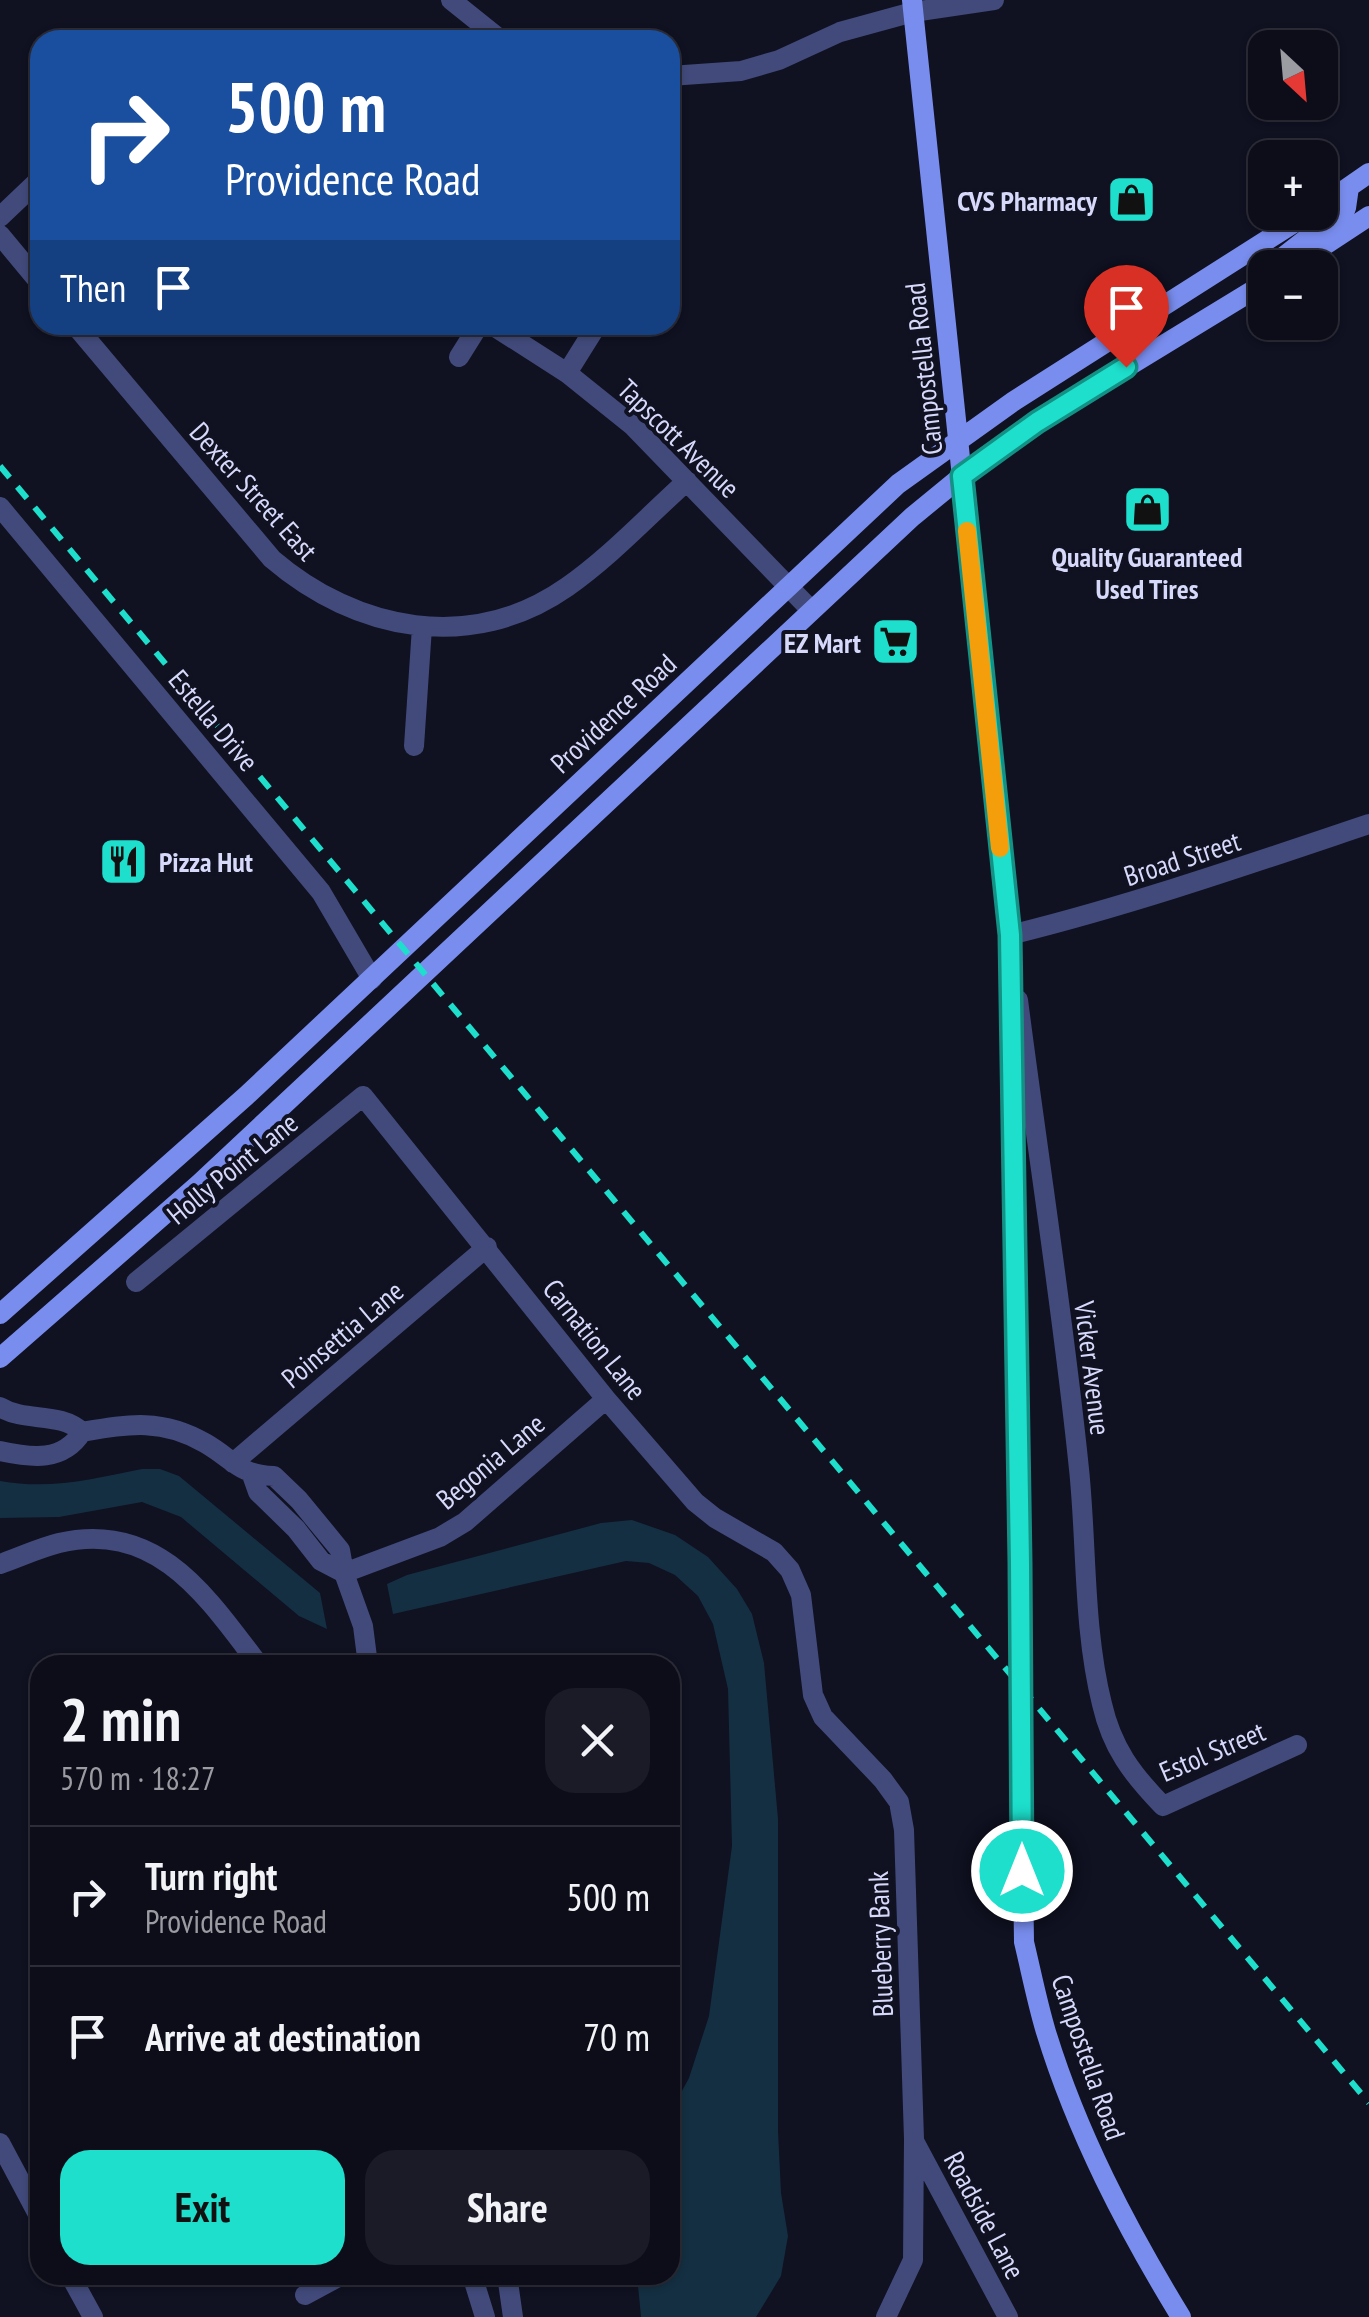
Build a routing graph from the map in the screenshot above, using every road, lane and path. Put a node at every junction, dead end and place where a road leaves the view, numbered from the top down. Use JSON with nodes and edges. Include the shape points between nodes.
{"nodes":[{"id":1,"x":451,"y":0,"type":"edge"},
{"id":2,"x":994,"y":0,"type":"edge"},
{"id":3,"x":913,"y":6,"type":"edge"},
{"id":4,"x":488,"y":30,"type":"edge"},
{"id":5,"x":680,"y":75,"type":"edge"},
{"id":6,"x":1369,"y":174,"type":"edge"},
{"id":7,"x":1349,"y":187,"type":"junction"},
{"id":8,"x":30,"y":189,"type":"edge"},
{"id":9,"x":1338,"y":195,"type":"edge"},
{"id":10,"x":1369,"y":216,"type":"edge"},
{"id":11,"x":0,"y":217,"type":"edge"},
{"id":12,"x":1283,"y":230,"type":"edge"},
{"id":13,"x":0,"y":235,"type":"edge"},
{"id":14,"x":1293,"y":250,"type":"edge"},
{"id":15,"x":1317,"y":250,"type":"edge"},
{"id":16,"x":30,"y":271,"type":"edge"},
{"id":17,"x":1248,"y":294,"type":"edge"},
{"id":18,"x":83,"y":335,"type":"edge"},
{"id":19,"x":473,"y":335,"type":"edge"},
{"id":20,"x":508,"y":335,"type":"edge"},
{"id":21,"x":592,"y":335,"type":"edge"},
{"id":22,"x":459,"y":357,"type":"dead end"},
{"id":23,"x":567,"y":373,"type":"junction"},
{"id":24,"x":958,"y":439,"type":"junction"},
{"id":25,"x":962,"y":476,"type":"junction"},
{"id":26,"x":687,"y":481,"type":"junction"},
{"id":27,"x":0,"y":507,"type":"edge"},
{"id":28,"x":788,"y":586,"type":"junction"},
{"id":29,"x":811,"y":610,"type":"junction"},
{"id":30,"x":422,"y":627,"type":"junction"},
{"id":31,"x":414,"y":746,"type":"dead end"},
{"id":32,"x":1369,"y":824,"type":"edge"},
{"id":33,"x":1010,"y":935,"type":"junction"},
{"id":34,"x":372,"y":979,"type":"junction"},
{"id":35,"x":363,"y":1096,"type":"joint"},
{"id":36,"x":487,"y":1247,"type":"junction"},
{"id":37,"x":136,"y":1282,"type":"dead end"},
{"id":38,"x":0,"y":1314,"type":"edge"},
{"id":39,"x":0,"y":1358,"type":"edge"},
{"id":40,"x":606,"y":1399,"type":"junction"},
{"id":41,"x":0,"y":1406,"type":"edge"},
{"id":42,"x":82,"y":1432,"type":"junction"},
{"id":43,"x":0,"y":1451,"type":"edge"},
{"id":44,"x":233,"y":1463,"type":"junction"},
{"id":45,"x":0,"y":1564,"type":"edge"},
{"id":46,"x":344,"y":1573,"type":"junction"},
{"id":47,"x":801,"y":1596,"type":"joint"},
{"id":48,"x":251,"y":1655,"type":"edge"},
{"id":49,"x":367,"y":1655,"type":"edge"},
{"id":50,"x":1296,"y":1745,"type":"dead end"},
{"id":51,"x":1152,"y":1795,"type":"joint"},
{"id":52,"x":914,"y":2139,"type":"junction"},
{"id":53,"x":0,"y":2143,"type":"edge"},
{"id":54,"x":30,"y":2199,"type":"edge"},
{"id":55,"x":75,"y":2285,"type":"edge"},
{"id":56,"x":324,"y":2285,"type":"edge"},
{"id":57,"x":475,"y":2285,"type":"edge"},
{"id":58,"x":508,"y":2285,"type":"edge"},
{"id":59,"x":305,"y":2295,"type":"dead end"},
{"id":60,"x":93,"y":2317,"type":"edge"},
{"id":61,"x":484,"y":2317,"type":"edge"},
{"id":62,"x":513,"y":2317,"type":"edge"},
{"id":63,"x":886,"y":2317,"type":"edge"},
{"id":64,"x":1008,"y":2317,"type":"edge"},
{"id":65,"x":1180,"y":2317,"type":"edge"}],
"edges":[{"from":1,"to":4,"type":"street"},
{"from":2,"to":3,"type":"street"},
{"from":3,"to":5,"type":"street","via":[[779,60],[741,71]]},
{"from":3,"to":24,"type":"main road","name":"Campostella Road"},
{"from":6,"to":7,"type":"main road"},
{"from":7,"to":9,"type":"main road"},
{"from":7,"to":14,"type":"main road","via":[[1350,201],[1338,216]]},
{"from":8,"to":11,"type":"street"},
{"from":10,"to":15,"type":"main road"},
{"from":12,"to":24,"type":"main road","name":"Providence Road"},
{"from":13,"to":16,"type":"street"},
{"from":17,"to":25,"type":"main road","via":[[1037,422]]},
{"from":18,"to":30,"type":"street","name":"Dexter Street East","via":[[272,559],[343,606]]},
{"from":19,"to":22,"type":"street"},
{"from":20,"to":23,"type":"street","name":"Tapscott Avenue"},
{"from":21,"to":23,"type":"street"},
{"from":23,"to":26,"type":"street","name":"Tapscott Avenue"},
{"from":24,"to":25,"type":"main road","name":"Campostella Road"},
{"from":24,"to":28,"type":"main road","name":"Providence Road","via":[[898,484]]},
{"from":25,"to":29,"type":"main road"},
{"from":25,"to":33,"type":"main road","name":"Campostella Road"},
{"from":26,"to":28,"type":"street","name":"Tapscott Avenue"},
{"from":26,"to":30,"type":"street","name":"Dexter Street East","via":[[570,586],[541,603],[472,624]]},
{"from":27,"to":34,"type":"street","name":"Estella Drive","via":[[321,892]]},
{"from":28,"to":29,"type":"street","name":"Tapscott Avenue"},
{"from":28,"to":34,"type":"main road","name":"Providence Road"},
{"from":29,"to":39,"type":"main road","via":[[231,1154]]},
{"from":30,"to":31,"type":"street"},
{"from":32,"to":33,"type":"street","name":"Broad Street","via":[[1207,880]]},
{"from":33,"to":51,"type":"street","name":"Vicker Avenue","via":[[1079,1468],[1102,1703],[1128,1769]]},
{"from":33,"to":65,"type":"main road","name":"Campostella Road","via":[[1024,1942],[1045,2030],[1110,2190]]},
{"from":34,"to":38,"type":"main road","name":"Providence Road"},
{"from":35,"to":36,"type":"street","name":"Carnation Lane"},
{"from":35,"to":37,"type":"street","name":"Holly Point Lane"},
{"from":36,"to":40,"type":"street","name":"Carnation Lane"},
{"from":36,"to":44,"type":"street","name":"Poinsettia Lane"},
{"from":40,"to":46,"type":"street","name":"Begonia Lane","via":[[465,1522]]},
{"from":40,"to":47,"type":"street","name":"Carnation Lane","via":[[695,1502],[774,1552]]},
{"from":41,"to":42,"type":"street","via":[[73,1423]]},
{"from":42,"to":43,"type":"street","via":[[63,1452]]},
{"from":42,"to":44,"type":"street","via":[[151,1422],[203,1442]]},
{"from":44,"to":46,"type":"street","via":[[252,1475],[258,1492],[321,1560]]},
{"from":45,"to":48,"type":"street","via":[[64,1542],[120,1542],[152,1551],[182,1572]]},
{"from":46,"to":49,"type":"street"},
{"from":47,"to":52,"type":"street","name":"Blueberry Bank","via":[[813,1694],[823,1717],[899,1802]]},
{"from":50,"to":51,"type":"street","name":"Estol Street","via":[[1163,1806]]},
{"from":52,"to":63,"type":"street","name":"Blueberry Bank","via":[[912,2260]]},
{"from":52,"to":64,"type":"street","name":"Roadside Lane"},
{"from":53,"to":54,"type":"street"},
{"from":55,"to":60,"type":"street"},
{"from":56,"to":59,"type":"street"},
{"from":57,"to":61,"type":"street"},
{"from":58,"to":62,"type":"street"}]}
